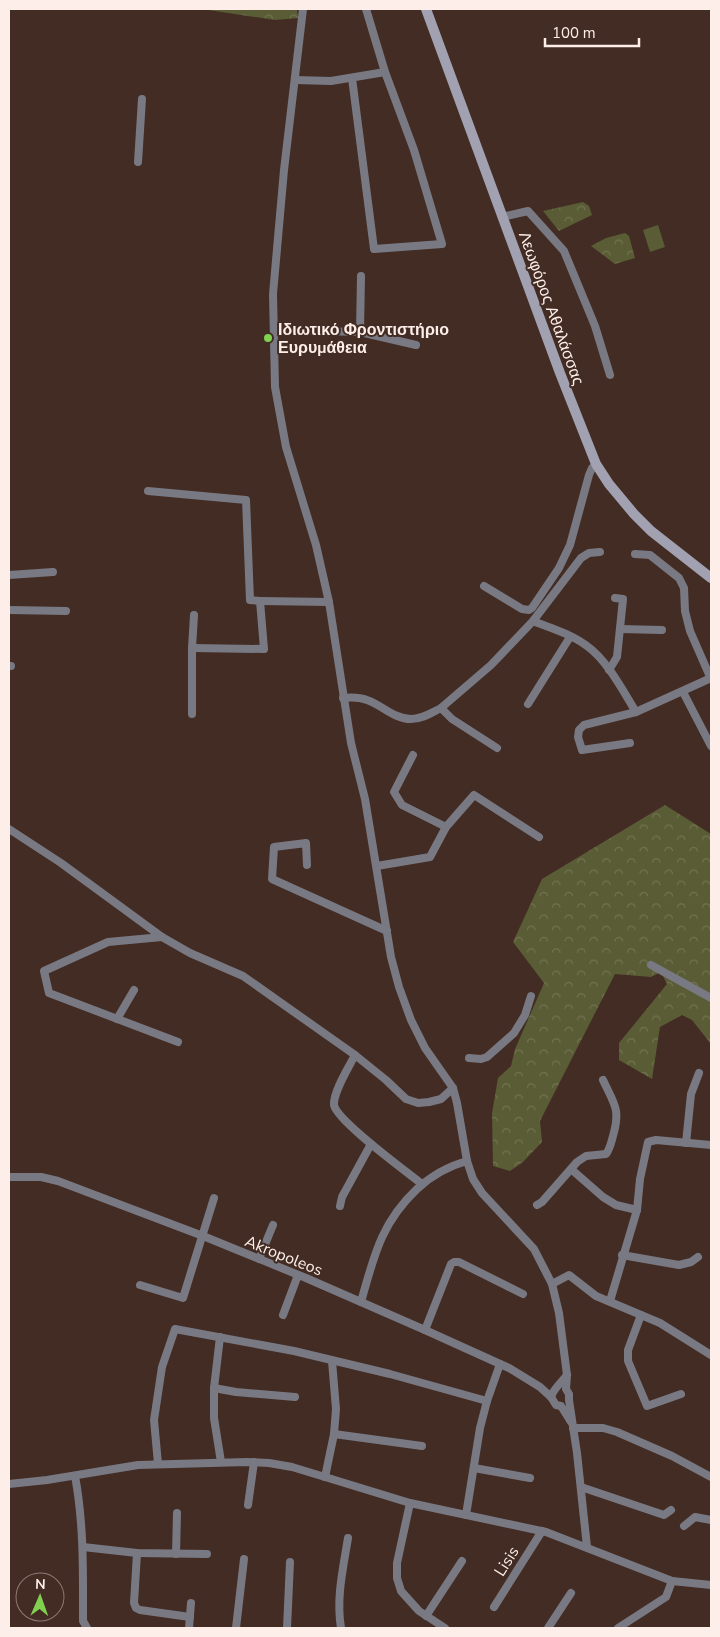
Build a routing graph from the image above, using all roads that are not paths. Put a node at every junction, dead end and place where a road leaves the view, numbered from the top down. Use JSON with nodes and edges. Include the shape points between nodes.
{"nodes":[{"id":1,"x":304,"y":9,"type":"edge"},
{"id":2,"x":366,"y":9,"type":"edge"},
{"id":3,"x":426,"y":9,"type":"edge"},
{"id":4,"x":385,"y":72,"type":"junction"},
{"id":5,"x":352,"y":78,"type":"junction"},
{"id":6,"x":295,"y":80,"type":"junction"},
{"id":7,"x":142,"y":99,"type":"dead end"},
{"id":8,"x":138,"y":162,"type":"dead end"},
{"id":9,"x":502,"y":217,"type":"junction"},
{"id":10,"x":361,"y":276,"type":"dead end"},
{"id":11,"x":274,"y":330,"type":"junction"},
{"id":12,"x":360,"y":332,"type":"junction"},
{"id":13,"x":416,"y":345,"type":"dead end"},
{"id":14,"x":610,"y":375,"type":"dead end"},
{"id":15,"x":596,"y":464,"type":"junction"},
{"id":16,"x":148,"y":491,"type":"dead end"},
{"id":17,"x":600,"y":552,"type":"dead end"},
{"id":18,"x":635,"y":554,"type":"dead end"},
{"id":19,"x":53,"y":572,"type":"dead end"},
{"id":20,"x":9,"y":575,"type":"edge"},
{"id":21,"x":711,"y":578,"type":"edge"},
{"id":22,"x":484,"y":586,"type":"dead end"},
{"id":23,"x":615,"y":598,"type":"dead end"},
{"id":24,"x":260,"y":601,"type":"junction"},
{"id":25,"x":328,"y":602,"type":"junction"},
{"id":26,"x":9,"y":610,"type":"edge"},
{"id":27,"x":66,"y":611,"type":"dead end"},
{"id":28,"x":194,"y":615,"type":"dead end"},
{"id":29,"x":533,"y":621,"type":"junction"},
{"id":30,"x":620,"y":629,"type":"junction"},
{"id":31,"x":662,"y":630,"type":"dead end"},
{"id":32,"x":570,"y":637,"type":"junction"},
{"id":33,"x":192,"y":648,"type":"junction"},
{"id":34,"x":610,"y":670,"type":"junction"},
{"id":35,"x":711,"y":679,"type":"edge"},
{"id":36,"x":683,"y":692,"type":"junction"},
{"id":37,"x":344,"y":698,"type":"junction"},
{"id":38,"x":528,"y":704,"type":"dead end"},
{"id":39,"x":441,"y":708,"type":"junction"},
{"id":40,"x":636,"y":712,"type":"junction"},
{"id":41,"x":192,"y":714,"type":"dead end"},
{"id":42,"x":630,"y":743,"type":"dead end"},
{"id":43,"x":711,"y":746,"type":"edge"},
{"id":44,"x":497,"y":748,"type":"dead end"},
{"id":45,"x":414,"y":755,"type":"dead end"},
{"id":46,"x":446,"y":827,"type":"junction"},
{"id":47,"x":9,"y":829,"type":"edge"},
{"id":48,"x":539,"y":837,"type":"dead end"},
{"id":49,"x":307,"y":865,"type":"dead end"},
{"id":50,"x":377,"y":866,"type":"junction"},
{"id":51,"x":387,"y":931,"type":"junction"},
{"id":52,"x":162,"y":937,"type":"junction"},
{"id":53,"x":651,"y":965,"type":"dead end"},
{"id":54,"x":134,"y":990,"type":"dead end"},
{"id":55,"x":531,"y":996,"type":"dead end"},
{"id":56,"x":711,"y":998,"type":"edge"},
{"id":57,"x":117,"y":1019,"type":"junction"},
{"id":58,"x":178,"y":1042,"type":"dead end"},
{"id":59,"x":355,"y":1055,"type":"junction"},
{"id":60,"x":470,"y":1058,"type":"dead end"},
{"id":61,"x":698,"y":1073,"type":"dead end"},
{"id":62,"x":603,"y":1080,"type":"dead end"},
{"id":63,"x":452,"y":1088,"type":"junction"},
{"id":64,"x":686,"y":1143,"type":"junction"},
{"id":65,"x":371,"y":1144,"type":"junction"},
{"id":66,"x":711,"y":1145,"type":"edge"},
{"id":67,"x":468,"y":1161,"type":"junction"},
{"id":68,"x":571,"y":1169,"type":"junction"},
{"id":69,"x":9,"y":1177,"type":"edge"},
{"id":70,"x":422,"y":1184,"type":"junction"},
{"id":71,"x":214,"y":1198,"type":"dead end"},
{"id":72,"x":537,"y":1205,"type":"dead end"},
{"id":73,"x":340,"y":1206,"type":"dead end"},
{"id":74,"x":637,"y":1210,"type":"junction"},
{"id":75,"x":273,"y":1225,"type":"dead end"},
{"id":76,"x":203,"y":1236,"type":"junction"},
{"id":77,"x":622,"y":1255,"type":"junction"},
{"id":78,"x":698,"y":1257,"type":"dead end"},
{"id":79,"x":259,"y":1259,"type":"junction"},
{"id":80,"x":298,"y":1275,"type":"junction"},
{"id":81,"x":552,"y":1284,"type":"junction"},
{"id":82,"x":140,"y":1285,"type":"dead end"},
{"id":83,"x":523,"y":1294,"type":"dead end"},
{"id":84,"x":361,"y":1302,"type":"junction"},
{"id":85,"x":610,"y":1302,"type":"junction"},
{"id":86,"x":283,"y":1315,"type":"dead end"},
{"id":87,"x":641,"y":1315,"type":"junction"},
{"id":88,"x":426,"y":1330,"type":"junction"},
{"id":89,"x":220,"y":1337,"type":"junction"},
{"id":90,"x":711,"y":1355,"type":"edge"},
{"id":91,"x":332,"y":1361,"type":"junction"},
{"id":92,"x":500,"y":1364,"type":"junction"},
{"id":93,"x":214,"y":1388,"type":"junction"},
{"id":94,"x":557,"y":1391,"type":"junction"},
{"id":95,"x":681,"y":1394,"type":"dead end"},
{"id":96,"x":295,"y":1397,"type":"dead end"},
{"id":97,"x":569,"y":1400,"type":"junction"},
{"id":98,"x":486,"y":1401,"type":"junction"},
{"id":99,"x":561,"y":1406,"type":"junction"},
{"id":100,"x":573,"y":1426,"type":"junction"},
{"id":101,"x":334,"y":1434,"type":"junction"},
{"id":102,"x":422,"y":1446,"type":"dead end"},
{"id":103,"x":221,"y":1462,"type":"junction"},
{"id":104,"x":254,"y":1462,"type":"junction"},
{"id":105,"x":158,"y":1464,"type":"junction"},
{"id":106,"x":474,"y":1468,"type":"junction"},
{"id":107,"x":74,"y":1476,"type":"junction"},
{"id":108,"x":325,"y":1477,"type":"junction"},
{"id":109,"x":711,"y":1477,"type":"edge"},
{"id":110,"x":530,"y":1478,"type":"dead end"},
{"id":111,"x":9,"y":1484,"type":"edge"},
{"id":112,"x":581,"y":1487,"type":"junction"},
{"id":113,"x":410,"y":1503,"type":"junction"},
{"id":114,"x":248,"y":1505,"type":"dead end"},
{"id":115,"x":671,"y":1510,"type":"dead end"},
{"id":116,"x":177,"y":1513,"type":"dead end"},
{"id":117,"x":466,"y":1515,"type":"junction"},
{"id":118,"x":711,"y":1520,"type":"edge"},
{"id":119,"x":684,"y":1526,"type":"dead end"},
{"id":120,"x":542,"y":1531,"type":"junction"},
{"id":121,"x":348,"y":1538,"type":"dead end"},
{"id":122,"x":83,"y":1546,"type":"junction"},
{"id":123,"x":587,"y":1548,"type":"junction"},
{"id":124,"x":137,"y":1553,"type":"junction"},
{"id":125,"x":176,"y":1554,"type":"junction"},
{"id":126,"x":207,"y":1554,"type":"dead end"},
{"id":127,"x":244,"y":1559,"type":"dead end"},
{"id":128,"x":462,"y":1561,"type":"dead end"},
{"id":129,"x":290,"y":1562,"type":"dead end"},
{"id":130,"x":672,"y":1581,"type":"junction"},
{"id":131,"x":711,"y":1585,"type":"edge"},
{"id":132,"x":571,"y":1593,"type":"dead end"},
{"id":133,"x":191,"y":1603,"type":"dead end"},
{"id":134,"x":494,"y":1606,"type":"dead end"},
{"id":135,"x":426,"y":1616,"type":"junction"},
{"id":136,"x":190,"y":1618,"type":"junction"},
{"id":137,"x":87,"y":1628,"type":"edge"},
{"id":138,"x":188,"y":1628,"type":"edge"},
{"id":139,"x":236,"y":1628,"type":"edge"},
{"id":140,"x":287,"y":1628,"type":"edge"},
{"id":141,"x":341,"y":1628,"type":"edge"},
{"id":142,"x":445,"y":1628,"type":"edge"},
{"id":143,"x":548,"y":1628,"type":"edge"},
{"id":144,"x":618,"y":1628,"type":"edge"}],
"edges":[{"from":1,"to":6,"type":"street"},
{"from":2,"to":4,"type":"street"},
{"from":3,"to":9,"type":"main road","name":"Λεωφόρος Αθαλάσσας"},
{"from":4,"to":5,"type":"street"},
{"from":4,"to":5,"type":"street","via":[[414,150],[442,244],[374,249]]},
{"from":5,"to":6,"type":"street"},
{"from":6,"to":11,"type":"street","via":[[273,294]]},
{"from":7,"to":8,"type":"street"},
{"from":9,"to":14,"type":"street","via":[[528,212],[564,251],[595,326]]},
{"from":9,"to":15,"type":"main road","name":"Λεωφόρος Αθαλάσσας"},
{"from":10,"to":12,"type":"street"},
{"from":11,"to":12,"type":"street"},
{"from":11,"to":25,"type":"street","via":[[275,386],[286,447],[316,545]]},
{"from":12,"to":13,"type":"street"},
{"from":15,"to":21,"type":"main road","name":"Λεωφόρος Αθαλάσσας","via":[[609,484],[651,531]]},
{"from":15,"to":22,"type":"street","via":[[589,475],[570,545],[532,608],[522,609]]},
{"from":16,"to":24,"type":"street","via":[[246,500],[250,600]]},
{"from":17,"to":29,"type":"street","via":[[581,558]]},
{"from":18,"to":35,"type":"street","via":[[650,555],[679,578],[684,588],[690,632]]},
{"from":19,"to":20,"type":"street"},
{"from":23,"to":30,"type":"street","via":[[623,599]]},
{"from":24,"to":25,"type":"street"},
{"from":24,"to":33,"type":"street","via":[[264,649]]},
{"from":25,"to":37,"type":"street"},
{"from":26,"to":27,"type":"street"},
{"from":28,"to":33,"type":"street"},
{"from":29,"to":32,"type":"street"},
{"from":29,"to":39,"type":"street","via":[[491,665]]},
{"from":30,"to":31,"type":"street"},
{"from":30,"to":34,"type":"street","via":[[617,657]]},
{"from":32,"to":34,"type":"street","via":[[588,646]]},
{"from":32,"to":38,"type":"street"},
{"from":33,"to":41,"type":"street"},
{"from":34,"to":40,"type":"street"},
{"from":35,"to":36,"type":"street"},
{"from":36,"to":40,"type":"street"},
{"from":36,"to":43,"type":"street"},
{"from":37,"to":39,"type":"street","via":[[368,700],[399,717],[411,719]]},
{"from":37,"to":50,"type":"street"},
{"from":39,"to":44,"type":"street","via":[[452,719]]},
{"from":40,"to":42,"type":"street","via":[[584,725],[579,730],[582,750]]},
{"from":45,"to":46,"type":"street","via":[[394,792],[402,805]]},
{"from":46,"to":48,"type":"street","via":[[474,795]]},
{"from":46,"to":50,"type":"street","via":[[430,857]]},
{"from":47,"to":52,"type":"street"},
{"from":49,"to":51,"type":"street","via":[[306,843],[274,847],[272,879]]},
{"from":50,"to":51,"type":"street"},
{"from":51,"to":63,"type":"street","via":[[390,957],[411,1020]]},
{"from":52,"to":57,"type":"street","via":[[108,942],[44,971],[49,993]]},
{"from":52,"to":59,"type":"street","via":[[243,976]]},
{"from":53,"to":56,"type":"street"},
{"from":54,"to":57,"type":"street"},
{"from":55,"to":60,"type":"street","via":[[514,1033],[487,1057]]},
{"from":57,"to":58,"type":"street"},
{"from":59,"to":63,"type":"street","via":[[406,1099],[429,1102],[441,1099]]},
{"from":59,"to":65,"type":"street","via":[[334,1097],[334,1107]]},
{"from":61,"to":64,"type":"street","via":[[691,1094]]},
{"from":62,"to":68,"type":"street","via":[[618,1114],[609,1150],[606,1154],[586,1156]]},
{"from":63,"to":67,"type":"street"},
{"from":64,"to":66,"type":"street"},
{"from":64,"to":74,"type":"street","via":[[648,1142]]},
{"from":65,"to":70,"type":"street"},
{"from":65,"to":73,"type":"street"},
{"from":67,"to":70,"type":"street"},
{"from":67,"to":81,"type":"street","via":[[482,1193],[534,1249]]},
{"from":68,"to":72,"type":"street"},
{"from":68,"to":74,"type":"street","via":[[603,1197]]},
{"from":69,"to":76,"type":"street","name":"Akropoleos","via":[[40,1177],[58,1181]]},
{"from":70,"to":84,"type":"street","via":[[404,1201],[382,1236]]},
{"from":71,"to":76,"type":"street"},
{"from":74,"to":77,"type":"street"},
{"from":75,"to":79,"type":"street"},
{"from":76,"to":79,"type":"street","name":"Akropoleos"},
{"from":76,"to":82,"type":"street","via":[[183,1298]]},
{"from":77,"to":78,"type":"street","via":[[679,1265]]},
{"from":77,"to":85,"type":"street"},
{"from":79,"to":80,"type":"street","name":"Akropoleos"},
{"from":80,"to":84,"type":"street","name":"Akropoleos"},
{"from":80,"to":86,"type":"street"},
{"from":81,"to":85,"type":"street","via":[[569,1275],[596,1296]]},
{"from":81,"to":94,"type":"street","via":[[567,1375]]},
{"from":83,"to":88,"type":"street","via":[[454,1262]]},
{"from":84,"to":88,"type":"street","name":"Akropoleos"},
{"from":85,"to":87,"type":"street"},
{"from":87,"to":90,"type":"street"},
{"from":87,"to":95,"type":"street","via":[[628,1350],[628,1361],[647,1406]]},
{"from":88,"to":92,"type":"street","name":"Akropoleos"},
{"from":89,"to":91,"type":"street"},
{"from":89,"to":93,"type":"street"},
{"from":89,"to":105,"type":"street","via":[[175,1329],[162,1367],[154,1420]]},
{"from":91,"to":98,"type":"street"},
{"from":91,"to":101,"type":"street","via":[[336,1409]]},
{"from":92,"to":94,"type":"street","name":"Akropoleos","via":[[540,1387]]},
{"from":92,"to":98,"type":"street"},
{"from":93,"to":96,"type":"street"},
{"from":93,"to":103,"type":"street","via":[[214,1418]]},
{"from":94,"to":97,"type":"street","via":[[569,1394]]},
{"from":94,"to":99,"type":"street","name":"Akropoleos","via":[[553,1403]]},
{"from":97,"to":99,"type":"street"},
{"from":97,"to":100,"type":"street"},
{"from":98,"to":106,"type":"street"},
{"from":99,"to":100,"type":"street","name":"Akropoleos"},
{"from":100,"to":109,"type":"street","via":[[617,1432]]},
{"from":100,"to":112,"type":"street"},
{"from":101,"to":102,"type":"street"},
{"from":101,"to":108,"type":"street"},
{"from":103,"to":104,"type":"street"},
{"from":103,"to":105,"type":"street"},
{"from":104,"to":108,"type":"street","via":[[292,1467]]},
{"from":104,"to":114,"type":"street"},
{"from":105,"to":107,"type":"street"},
{"from":106,"to":110,"type":"street"},
{"from":106,"to":117,"type":"street"},
{"from":107,"to":111,"type":"street"},
{"from":107,"to":122,"type":"street","via":[[81,1506]]},
{"from":108,"to":113,"type":"street"},
{"from":112,"to":115,"type":"street","via":[[664,1515]]},
{"from":112,"to":123,"type":"street"},
{"from":113,"to":117,"type":"street"},
{"from":113,"to":135,"type":"street","via":[[397,1563],[397,1578],[401,1590]]},
{"from":116,"to":125,"type":"street"},
{"from":117,"to":120,"type":"street"},
{"from":118,"to":119,"type":"street","via":[[695,1517]]},
{"from":120,"to":123,"type":"street"},
{"from":120,"to":134,"type":"street","name":"Lisis"},
{"from":121,"to":141,"type":"street","via":[[339,1594]]},
{"from":122,"to":124,"type":"street"},
{"from":122,"to":137,"type":"street","via":[[83,1621]]},
{"from":123,"to":130,"type":"street"},
{"from":124,"to":125,"type":"street"},
{"from":124,"to":136,"type":"street","via":[[136,1608]]},
{"from":125,"to":126,"type":"street"},
{"from":127,"to":139,"type":"street"},
{"from":128,"to":135,"type":"street"},
{"from":129,"to":140,"type":"street"},
{"from":130,"to":131,"type":"street"},
{"from":130,"to":144,"type":"street","via":[[666,1597]]},
{"from":132,"to":143,"type":"street"},
{"from":133,"to":136,"type":"street"},
{"from":135,"to":142,"type":"street"},
{"from":136,"to":138,"type":"street"}]}
